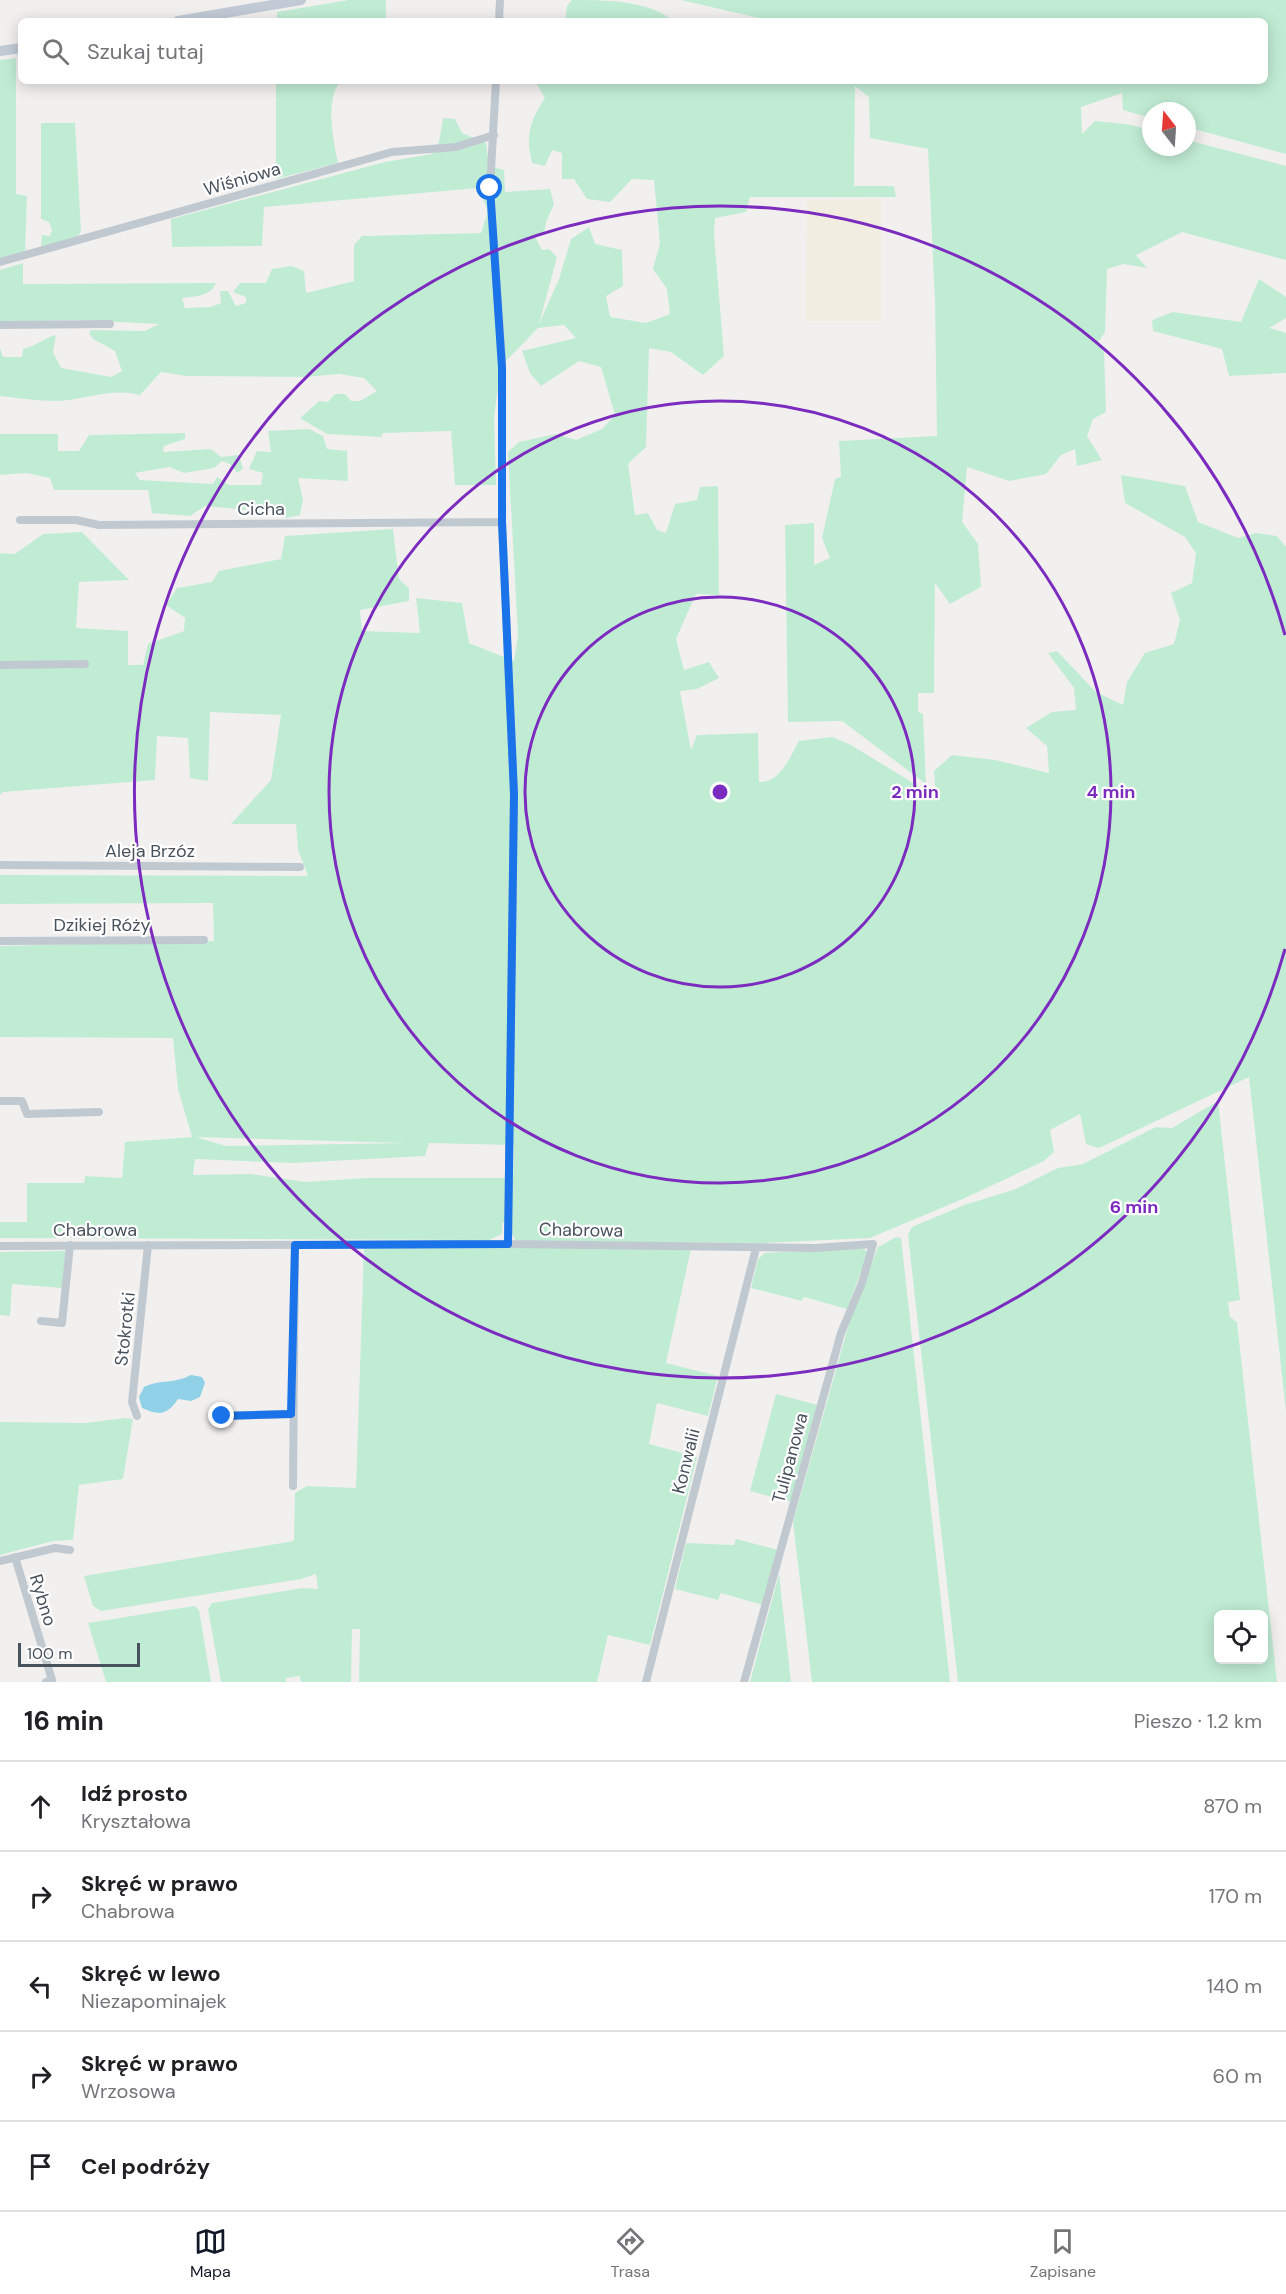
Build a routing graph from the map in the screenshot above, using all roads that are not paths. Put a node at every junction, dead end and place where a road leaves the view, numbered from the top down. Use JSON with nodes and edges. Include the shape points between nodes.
{"nodes":[{"id":1,"x":302,"y":0,"type":"edge"},
{"id":2,"x":500,"y":0,"type":"edge"},
{"id":3,"x":196,"y":18,"type":"edge"},
{"id":4,"x":499,"y":18,"type":"edge"},
{"id":5,"x":18,"y":48,"type":"edge"},
{"id":6,"x":0,"y":51,"type":"edge"},
{"id":7,"x":496,"y":84,"type":"edge"},
{"id":8,"x":494,"y":135,"type":"junction"},
{"id":9,"x":0,"y":262,"type":"edge"},
{"id":10,"x":110,"y":324,"type":"dead end"},
{"id":11,"x":0,"y":325,"type":"edge"},
{"id":12,"x":20,"y":520,"type":"dead end"},
{"id":13,"x":502,"y":522,"type":"junction"},
{"id":14,"x":85,"y":664,"type":"dead end"},
{"id":15,"x":0,"y":665,"type":"edge"},
{"id":16,"x":0,"y":865,"type":"edge"},
{"id":17,"x":300,"y":867,"type":"dead end"},
{"id":18,"x":204,"y":939,"type":"dead end"},
{"id":19,"x":0,"y":941,"type":"edge"},
{"id":20,"x":0,"y":1101,"type":"edge"},
{"id":21,"x":99,"y":1112,"type":"dead end"},
{"id":22,"x":508,"y":1244,"type":"junction"},
{"id":23,"x":873,"y":1244,"type":"joint"},
{"id":24,"x":70,"y":1245,"type":"junction"},
{"id":25,"x":148,"y":1245,"type":"junction"},
{"id":26,"x":295,"y":1245,"type":"junction"},
{"id":27,"x":0,"y":1246,"type":"edge"},
{"id":28,"x":756,"y":1248,"type":"junction"},
{"id":29,"x":41,"y":1322,"type":"dead end"},
{"id":30,"x":291,"y":1414,"type":"junction"},
{"id":31,"x":137,"y":1416,"type":"dead end"},
{"id":32,"x":222,"y":1416,"type":"dead end"},
{"id":33,"x":293,"y":1486,"type":"dead end"},
{"id":34,"x":70,"y":1550,"type":"dead end"},
{"id":35,"x":15,"y":1557,"type":"junction"},
{"id":36,"x":0,"y":1561,"type":"edge"},
{"id":37,"x":46,"y":1682,"type":"edge"},
{"id":38,"x":646,"y":1682,"type":"edge"},
{"id":39,"x":744,"y":1682,"type":"edge"}],
"edges":[{"from":1,"to":3,"type":"street"},
{"from":2,"to":4,"type":"street"},
{"from":5,"to":6,"type":"street"},
{"from":7,"to":8,"type":"street"},
{"from":8,"to":9,"type":"street","name":"Wiśniowa","via":[[456,147],[392,152]]},
{"from":8,"to":13,"type":"street","via":[[490,188],[502,368]]},
{"from":10,"to":11,"type":"street"},
{"from":12,"to":13,"type":"street","name":"Cicha","via":[[76,520],[99,525]]},
{"from":13,"to":22,"type":"street","via":[[514,794]]},
{"from":14,"to":15,"type":"street"},
{"from":16,"to":17,"type":"street","name":"Aleja Brzóz"},
{"from":18,"to":19,"type":"street","name":"Dzikiej Róży"},
{"from":20,"to":21,"type":"street","via":[[22,1101],[27,1114]]},
{"from":22,"to":26,"type":"street","name":"Chabrowa"},
{"from":22,"to":28,"type":"street","name":"Chabrowa"},
{"from":23,"to":28,"type":"street","name":"Chabrowa"},
{"from":23,"to":39,"type":"street","name":"Tulipanowa","via":[[841,1334]]},
{"from":24,"to":25,"type":"street","name":"Chabrowa"},
{"from":24,"to":27,"type":"street","name":"Chabrowa"},
{"from":24,"to":29,"type":"street","via":[[63,1323]]},
{"from":25,"to":26,"type":"street","name":"Chabrowa"},
{"from":25,"to":31,"type":"street","name":"Stokrotki","via":[[132,1402]]},
{"from":26,"to":30,"type":"street"},
{"from":28,"to":38,"type":"street","name":"Konwalii"},
{"from":30,"to":32,"type":"street"},
{"from":30,"to":33,"type":"street"},
{"from":34,"to":35,"type":"street","name":"Rybno","via":[[55,1548]]},
{"from":35,"to":36,"type":"street","name":"Rybno"},
{"from":35,"to":37,"type":"street","name":"Rybno","via":[[52,1680]]}]}
